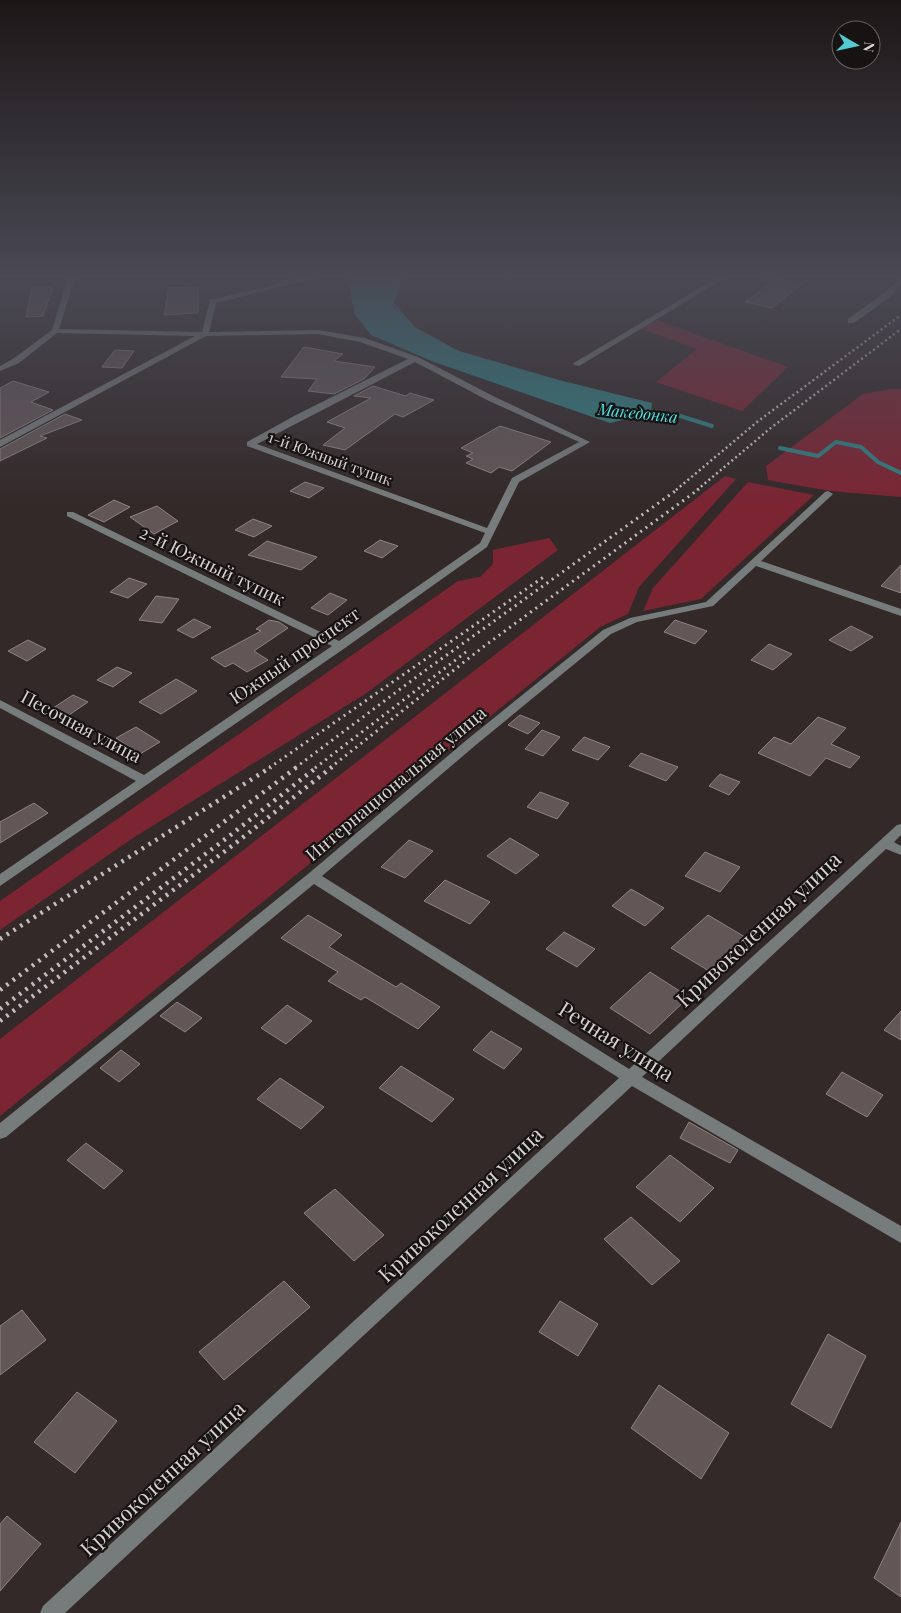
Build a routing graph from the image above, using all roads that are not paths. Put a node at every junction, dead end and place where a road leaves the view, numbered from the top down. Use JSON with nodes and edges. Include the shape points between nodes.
{"nodes":[{"id":1,"x":27,"y":352,"type":"edge"},
{"id":2,"x":172,"y":352,"type":"edge"},
{"id":3,"x":396,"y":352,"type":"edge"},
{"id":4,"x":596,"y":352,"type":"edge"},
{"id":5,"x":415,"y":359,"type":"junction"},
{"id":6,"x":576,"y":364,"type":"dead end"},
{"id":7,"x":0,"y":369,"type":"edge"},
{"id":8,"x":0,"y":444,"type":"edge"},
{"id":9,"x":828,"y":494,"type":"dead end"},
{"id":10,"x":70,"y":514,"type":"dead end"},
{"id":11,"x":490,"y":532,"type":"junction"},
{"id":12,"x":756,"y":564,"type":"junction"},
{"id":13,"x":901,"y":613,"type":"edge"},
{"id":14,"x":340,"y":646,"type":"junction"},
{"id":15,"x":0,"y":703,"type":"edge"},
{"id":16,"x":145,"y":781,"type":"junction"},
{"id":17,"x":901,"y":828,"type":"edge"},
{"id":18,"x":885,"y":844,"type":"junction"},
{"id":19,"x":901,"y":850,"type":"edge"},
{"id":20,"x":313,"y":877,"type":"junction"},
{"id":21,"x":0,"y":881,"type":"edge"},
{"id":22,"x":631,"y":1078,"type":"junction"},
{"id":23,"x":0,"y":1132,"type":"edge"},
{"id":24,"x":901,"y":1234,"type":"edge"},
{"id":25,"x":50,"y":1613,"type":"edge"}],
"edges":[{"from":1,"to":7,"type":"street"},
{"from":2,"to":8,"type":"street"},
{"from":3,"to":5,"type":"street"},
{"from":4,"to":6,"type":"street"},
{"from":5,"to":11,"type":"street","name":"Южный проспект","via":[[586,442],[515,480]]},
{"from":5,"to":11,"type":"street","name":"1-й Южный тупик","via":[[250,444]]},
{"from":9,"to":12,"type":"street","name":"Интернациональная улица"},
{"from":10,"to":14,"type":"street","name":"2-й Южный тупик"},
{"from":11,"to":14,"type":"street","name":"Южный проспект","via":[[484,545]]},
{"from":12,"to":13,"type":"street"},
{"from":12,"to":20,"type":"street","name":"Интернациональная улица","via":[[709,604],[634,620],[607,632]]},
{"from":14,"to":16,"type":"street","name":"Южный проспект"},
{"from":15,"to":16,"type":"street","name":"Песочная улица"},
{"from":16,"to":21,"type":"street","name":"Южный проспект"},
{"from":17,"to":18,"type":"street","name":"Кривоколенная улица"},
{"from":18,"to":19,"type":"street"},
{"from":18,"to":22,"type":"street","name":"Кривоколенная улица"},
{"from":20,"to":22,"type":"street","name":"Речная улица"},
{"from":20,"to":23,"type":"street","name":"Интернациональная улица"},
{"from":22,"to":24,"type":"street","name":"Речная улица"},
{"from":22,"to":25,"type":"street","name":"Кривоколенная улица"}]}
